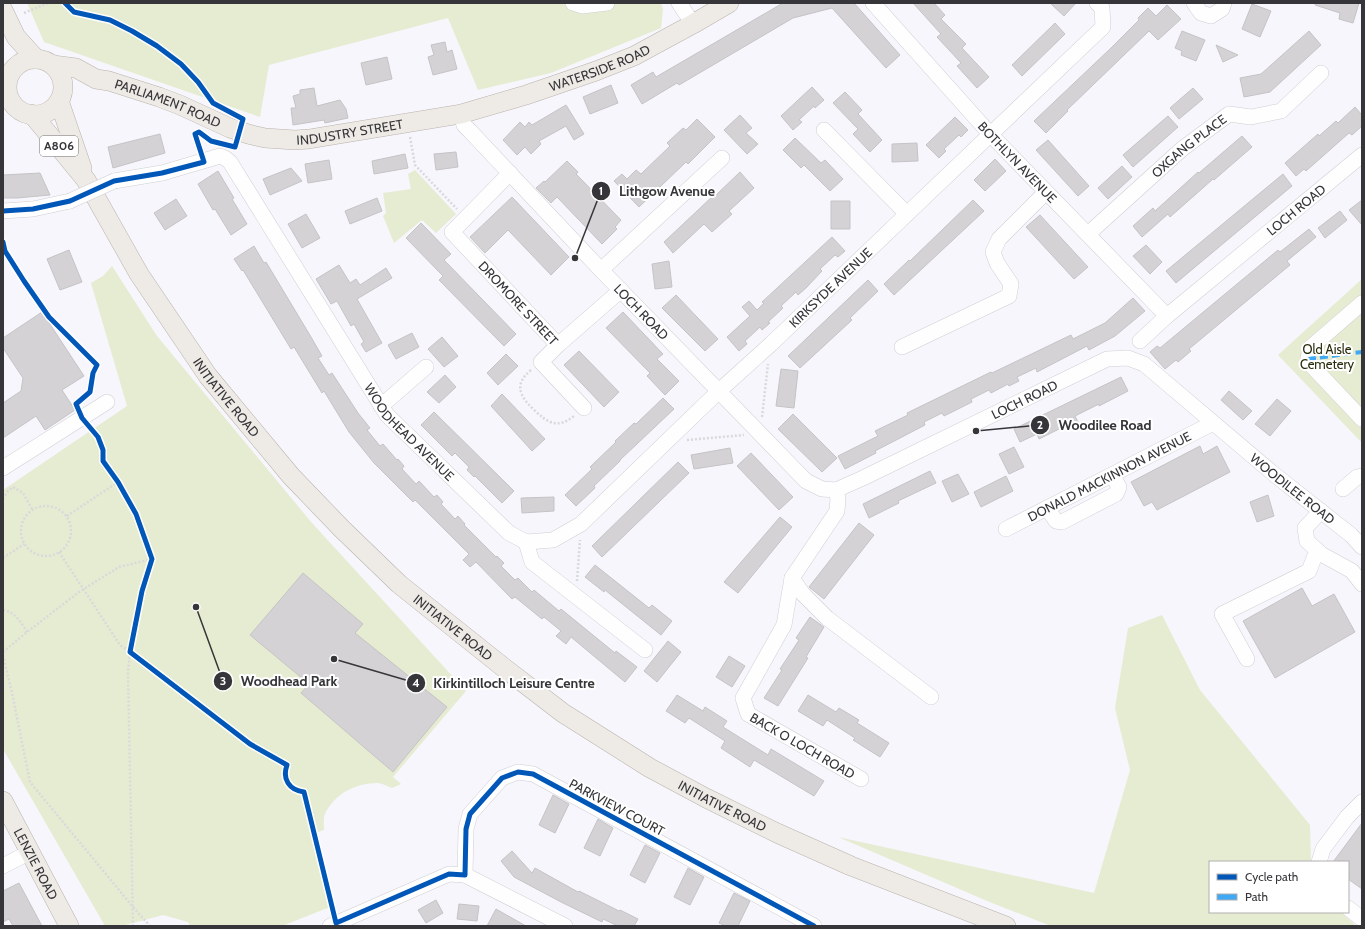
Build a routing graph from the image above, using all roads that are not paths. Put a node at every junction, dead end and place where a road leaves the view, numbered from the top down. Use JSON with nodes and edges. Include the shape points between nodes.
{"nodes":[{"id":1,"x":573,"y":3,"type":"edge"},
{"id":2,"x":606,"y":3,"type":"edge"},
{"id":3,"x":679,"y":3,"type":"edge"},
{"id":4,"x":729,"y":3,"type":"edge"},
{"id":5,"x":873,"y":3,"type":"edge"},
{"id":6,"x":1097,"y":3,"type":"edge"},
{"id":7,"x":1194,"y":3,"type":"edge"},
{"id":8,"x":1224,"y":3,"type":"edge"},
{"id":9,"x":3,"y":10,"type":"edge"},
{"id":10,"x":693,"y":24,"type":"junction"},
{"id":11,"x":16,"y":37,"type":"junction"},
{"id":12,"x":45,"y":62,"type":"junction"},
{"id":13,"x":10,"y":72,"type":"edge"},
{"id":14,"x":1321,"y":73,"type":"dead end"},
{"id":15,"x":96,"y":79,"type":"junction"},
{"id":16,"x":61,"y":99,"type":"junction"},
{"id":17,"x":17,"y":108,"type":"edge"},
{"id":18,"x":461,"y":114,"type":"junction"},
{"id":19,"x":824,"y":130,"type":"dead end"},
{"id":20,"x":239,"y":131,"type":"joint"},
{"id":21,"x":991,"y":135,"type":"junction"},
{"id":22,"x":1362,"y":155,"type":"edge"},
{"id":23,"x":722,"y":158,"type":"dead end"},
{"id":24,"x":510,"y":173,"type":"junction"},
{"id":25,"x":86,"y":180,"type":"junction"},
{"id":26,"x":1046,"y":192,"type":"junction"},
{"id":27,"x":3,"y":211,"type":"edge"},
{"id":28,"x":907,"y":214,"type":"junction"},
{"id":29,"x":1088,"y":234,"type":"junction"},
{"id":30,"x":601,"y":270,"type":"junction"},
{"id":31,"x":621,"y":290,"type":"junction"},
{"id":32,"x":1362,"y":303,"type":"edge"},
{"id":33,"x":1167,"y":316,"type":"junction"},
{"id":34,"x":1140,"y":341,"type":"dead end"},
{"id":35,"x":558,"y":345,"type":"junction"},
{"id":36,"x":902,"y":347,"type":"dead end"},
{"id":37,"x":1128,"y":358,"type":"joint"},
{"id":38,"x":426,"y":367,"type":"dead end"},
{"id":39,"x":719,"y":390,"type":"junction"},
{"id":40,"x":107,"y":402,"type":"dead end"},
{"id":41,"x":381,"y":406,"type":"junction"},
{"id":42,"x":584,"y":408,"type":"road end"},
{"id":43,"x":1362,"y":419,"type":"edge"},
{"id":44,"x":1213,"y":423,"type":"junction"},
{"id":45,"x":3,"y":468,"type":"edge"},
{"id":46,"x":1362,"y":476,"type":"edge"},
{"id":47,"x":1342,"y":489,"type":"dead end"},
{"id":48,"x":836,"y":490,"type":"junction"},
{"id":49,"x":1321,"y":511,"type":"junction"},
{"id":50,"x":1006,"y":529,"type":"dead end"},
{"id":51,"x":1357,"y":531,"type":"edge"},
{"id":52,"x":526,"y":542,"type":"junction"},
{"id":53,"x":1362,"y":546,"type":"edge"},
{"id":54,"x":1317,"y":550,"type":"junction"},
{"id":55,"x":792,"y":578,"type":"junction"},
{"id":56,"x":1362,"y":584,"type":"edge"},
{"id":57,"x":645,"y":650,"type":"dead end"},
{"id":58,"x":1247,"y":659,"type":"dead end"},
{"id":59,"x":931,"y":697,"type":"dead end"},
{"id":60,"x":861,"y":779,"type":"dead end"},
{"id":61,"x":3,"y":801,"type":"edge"},
{"id":62,"x":1362,"y":802,"type":"edge"},
{"id":63,"x":3,"y":820,"type":"edge"},
{"id":64,"x":26,"y":844,"type":"junction"},
{"id":65,"x":1319,"y":861,"type":"edge"},
{"id":66,"x":3,"y":866,"type":"edge"},
{"id":67,"x":465,"y":874,"type":"junction"},
{"id":68,"x":1349,"y":909,"type":"edge"},
{"id":69,"x":1362,"y":919,"type":"edge"},
{"id":70,"x":333,"y":925,"type":"edge"},
{"id":71,"x":69,"y":926,"type":"edge"},
{"id":72,"x":565,"y":926,"type":"edge"},
{"id":73,"x":814,"y":926,"type":"edge"},
{"id":74,"x":1006,"y":926,"type":"edge"}],
"edges":[{"from":1,"to":2,"type":"street","via":[[582,6]]},
{"from":3,"to":10,"type":"street"},
{"from":4,"to":10,"type":"main road","name":"WATERSIDE ROAD"},
{"from":5,"to":21,"type":"street","name":"BOTHLYN AVENUE"},
{"from":6,"to":21,"type":"street","name":"KIRKSYDE AVENUE","via":[[1102,8],[1103,27]]},
{"from":7,"to":8,"type":"street","via":[[1200,13],[1211,16],[1222,9]]},
{"from":9,"to":11,"type":"main road"},
{"from":10,"to":18,"type":"main road","name":"WATERSIDE ROAD","via":[[620,62],[526,95]]},
{"from":11,"to":12,"type":"main road"},
{"from":11,"to":13,"type":"main road"},
{"from":12,"to":13,"type":"main road","via":[[27,60]]},
{"from":12,"to":15,"type":"main road","name":"PARLIAMENT ROAD","via":[[76,68]]},
{"from":12,"to":16,"type":"main road","via":[[61,74]]},
{"from":13,"to":17,"type":"main road","via":[[9,96]]},
{"from":14,"to":29,"type":"street","name":"OXGANG PLACE","via":[[1281,111],[1250,117],[1229,114],[1182,149]]},
{"from":15,"to":16,"type":"main road"},
{"from":15,"to":20,"type":"main road","name":"PARLIAMENT ROAD","via":[[159,97]]},
{"from":16,"to":17,"type":"main road","via":[[44,113]]},
{"from":16,"to":25,"type":"main road","number":"A806"},
{"from":17,"to":25,"type":"main road","number":"A806","via":[[36,119]]},
{"from":18,"to":20,"type":"main road","name":"INDUSTRY STREET","via":[[294,140],[265,138]]},
{"from":18,"to":24,"type":"street","name":"LOCH ROAD","via":[[464,125]]},
{"from":19,"to":28,"type":"street"},
{"from":21,"to":26,"type":"street","name":"BOTHLYN AVENUE"},
{"from":21,"to":28,"type":"street","name":"KIRKSYDE AVENUE"},
{"from":22,"to":33,"type":"street","name":"LOCH ROAD"},
{"from":23,"to":30,"type":"street"},
{"from":24,"to":30,"type":"street","name":"LOCH ROAD"},
{"from":24,"to":35,"type":"street","name":"DROMORE STREET","via":[[452,232]]},
{"from":25,"to":74,"type":"main road","name":"INITIATIVE ROAD","number":"A806","via":[[139,274],[208,376],[292,476],[399,584],[563,713],[650,768],[763,826],[851,866]]},
{"from":26,"to":29,"type":"street","name":"BOTHLYN AVENUE"},
{"from":26,"to":36,"type":"street","via":[[999,239],[993,252],[1011,284],[1009,296]]},
{"from":27,"to":41,"type":"street","name":"WOODHEAD AVENUE","bridge":true,"via":[[33,209],[70,201],[114,181],[162,173],[220,156],[225,158],[230,162]]},
{"from":28,"to":39,"type":"street","name":"KIRKSYDE AVENUE"},
{"from":29,"to":33,"type":"street","name":"BOTHLYN AVENUE"},
{"from":30,"to":31,"type":"street","name":"LOCH ROAD"},
{"from":31,"to":35,"type":"street"},
{"from":31,"to":39,"type":"street","name":"LOCH ROAD"},
{"from":32,"to":43,"type":"street","via":[[1310,348],[1308,359]]},
{"from":33,"to":34,"type":"street","name":"LOCH ROAD"},
{"from":35,"to":42,"type":"street","name":"DROMORE STREET","via":[[541,362]]},
{"from":37,"to":44,"type":"street","name":"WOODILEE ROAD","via":[[1144,364]]},
{"from":37,"to":48,"type":"street","name":"LOCH ROAD","via":[[1107,358]]},
{"from":38,"to":41,"type":"street"},
{"from":39,"to":48,"type":"street","name":"LOCH ROAD","via":[[806,481],[822,489]]},
{"from":39,"to":52,"type":"street","name":"KIRKSYDE AVENUE","via":[[581,524],[553,540]]},
{"from":40,"to":45,"type":"street"},
{"from":41,"to":52,"type":"street","name":"WOODHEAD AVENUE","via":[[387,415],[509,533]]},
{"from":44,"to":49,"type":"street","name":"WOODILEE ROAD"},
{"from":44,"to":50,"type":"street","name":"DONALD MACKINNON AVENUE"},
{"from":46,"to":47,"type":"street"},
{"from":48,"to":55,"type":"street","via":[[837,511]]},
{"from":49,"to":51,"type":"street","name":"WOODILEE ROAD"},
{"from":49,"to":54,"type":"street","via":[[1305,528],[1307,541]]},
{"from":51,"to":53,"type":"street","name":"WOODILEE ROAD"},
{"from":52,"to":57,"type":"street","via":[[532,562]]},
{"from":54,"to":56,"type":"street","via":[[1352,571]]},
{"from":54,"to":58,"type":"street","via":[[1309,571],[1222,614]]},
{"from":55,"to":59,"type":"street","via":[[803,594],[827,618]]},
{"from":55,"to":60,"type":"street","name":"BACK O LOCH ROAD","via":[[784,625],[743,698],[748,714]]},
{"from":61,"to":64,"type":"main road","name":"LENZIE ROAD"},
{"from":62,"to":65,"type":"street","via":[[1346,817],[1323,849]]},
{"from":63,"to":64,"type":"main road"},
{"from":64,"to":66,"type":"street"},
{"from":64,"to":71,"type":"main road","name":"LENZIE ROAD"},
{"from":67,"to":70,"type":"street","via":[[449,874]]},
{"from":67,"to":72,"type":"street"},
{"from":67,"to":73,"type":"street","name":"PARKVIEW COURT","via":[[466,828],[470,814],[502,778],[518,772],[533,774]]},
{"from":68,"to":69,"type":"street"}]}
